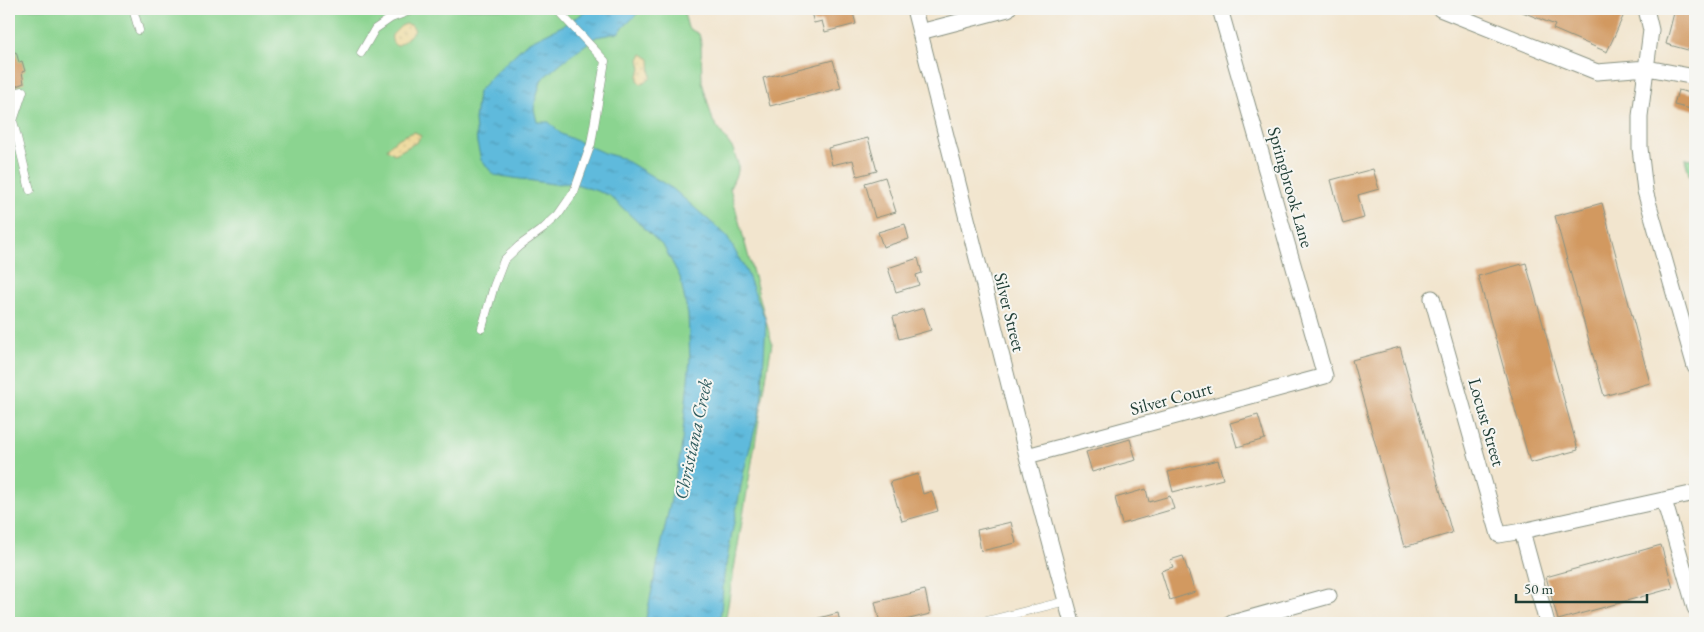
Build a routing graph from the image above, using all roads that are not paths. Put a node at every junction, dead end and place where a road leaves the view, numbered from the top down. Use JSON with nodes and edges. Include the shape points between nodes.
{"nodes":[{"id":1,"x":133,"y":9,"type":"edge"},
{"id":2,"x":415,"y":9,"type":"edge"},
{"id":3,"x":914,"y":9,"type":"edge"},
{"id":4,"x":1008,"y":9,"type":"edge"},
{"id":5,"x":1220,"y":9,"type":"edge"},
{"id":6,"x":1440,"y":9,"type":"edge"},
{"id":7,"x":1646,"y":9,"type":"edge"},
{"id":8,"x":561,"y":12,"type":"edge"},
{"id":9,"x":138,"y":30,"type":"dead end"},
{"id":10,"x":920,"y":32,"type":"junction"},
{"id":11,"x":361,"y":53,"type":"dead end"},
{"id":12,"x":1648,"y":68,"type":"junction"},
{"id":13,"x":1695,"y":77,"type":"edge"},
{"id":14,"x":9,"y":94,"type":"edge"},
{"id":15,"x":30,"y":190,"type":"dead end"},
{"id":16,"x":1432,"y":298,"type":"dead end"},
{"id":17,"x":482,"y":328,"type":"dead end"},
{"id":18,"x":1695,"y":367,"type":"edge"},
{"id":19,"x":1325,"y":376,"type":"joint"},
{"id":20,"x":1027,"y":456,"type":"junction"},
{"id":21,"x":1695,"y":493,"type":"edge"},
{"id":22,"x":1664,"y":500,"type":"junction"},
{"id":23,"x":1522,"y":531,"type":"junction"},
{"id":24,"x":1329,"y":596,"type":"dead end"},
{"id":25,"x":1066,"y":601,"type":"junction"},
{"id":26,"x":1695,"y":608,"type":"edge"},
{"id":27,"x":979,"y":623,"type":"edge"},
{"id":28,"x":1072,"y":623,"type":"edge"},
{"id":29,"x":1232,"y":623,"type":"edge"},
{"id":30,"x":1547,"y":623,"type":"edge"}],
"edges":[{"from":1,"to":9,"type":"lane"},
{"from":2,"to":11,"type":"lane","via":[[391,18],[375,29]]},
{"from":3,"to":10,"type":"street","name":"Silver Street"},
{"from":4,"to":10,"type":"street"},
{"from":5,"to":19,"type":"street","name":"Springbrook Lane"},
{"from":6,"to":12,"type":"street","via":[[1597,72]]},
{"from":7,"to":12,"type":"street","via":[[1651,30]]},
{"from":8,"to":17,"type":"lane","via":[[605,61],[591,144],[574,192],[558,215],[504,260]]},
{"from":10,"to":20,"type":"street","name":"Silver Street"},
{"from":12,"to":13,"type":"street"},
{"from":12,"to":18,"type":"street","via":[[1640,116],[1645,191]]},
{"from":14,"to":15,"type":"lane","via":[[23,92],[13,121]]},
{"from":16,"to":23,"type":"street","name":"Locust Street","via":[[1499,534]]},
{"from":19,"to":20,"type":"street","name":"Silver Court"},
{"from":20,"to":25,"type":"street","name":"Silver Street"},
{"from":21,"to":22,"type":"street","name":"Locust Street"},
{"from":22,"to":23,"type":"street","name":"Locust Street"},
{"from":22,"to":26,"type":"street"},
{"from":23,"to":30,"type":"street"},
{"from":24,"to":29,"type":"street"},
{"from":25,"to":27,"type":"lane"},
{"from":25,"to":28,"type":"street","name":"Silver Street"}]}
